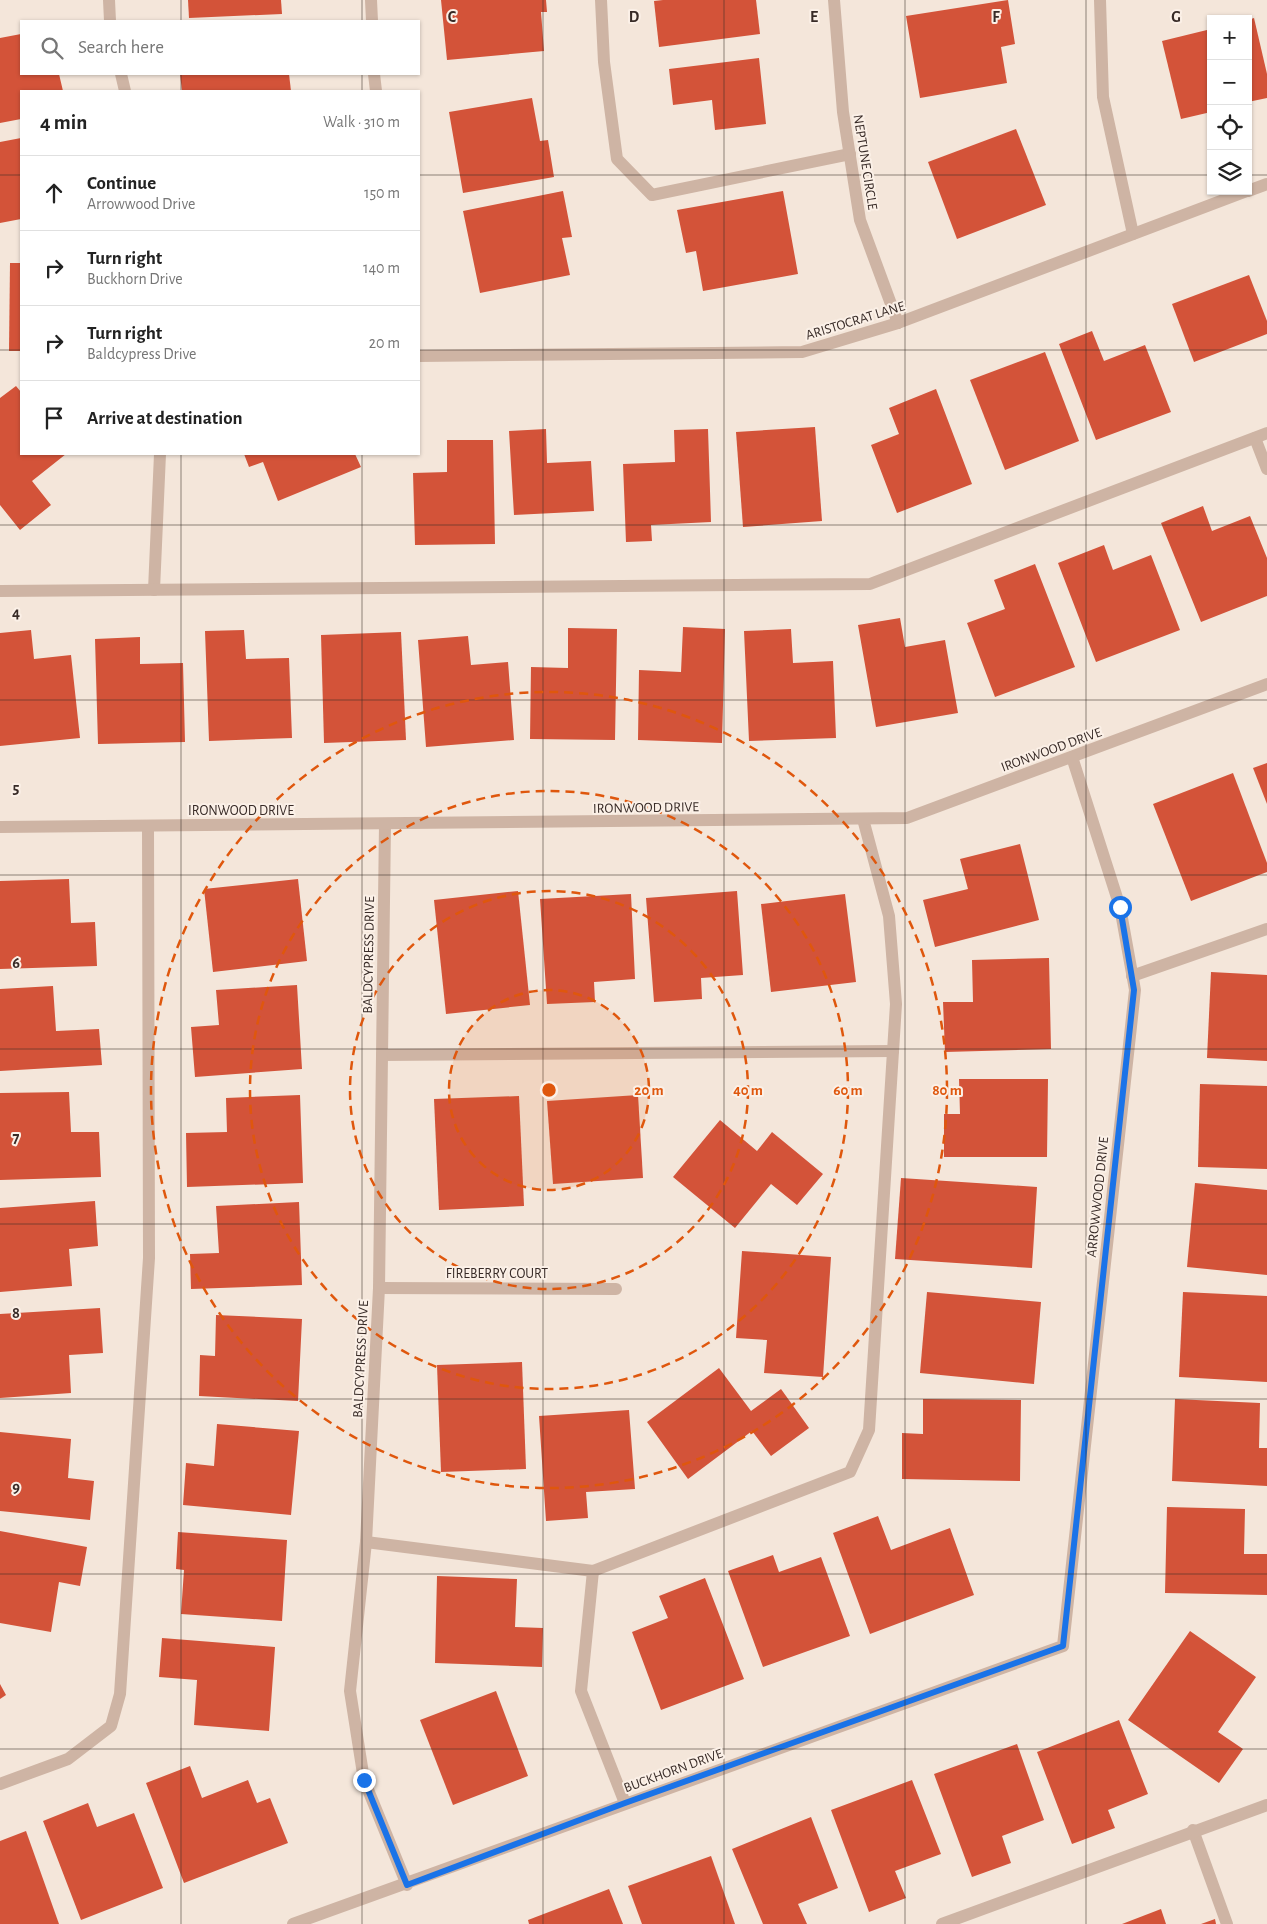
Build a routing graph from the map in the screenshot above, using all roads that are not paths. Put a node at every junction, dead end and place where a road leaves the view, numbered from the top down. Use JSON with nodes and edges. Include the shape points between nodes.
{"nodes":[{"id":1,"x":109,"y":0,"type":"edge"},
{"id":2,"x":371,"y":0,"type":"edge"},
{"id":3,"x":601,"y":0,"type":"edge"},
{"id":4,"x":834,"y":0,"type":"edge"},
{"id":5,"x":1100,"y":0,"type":"edge"},
{"id":6,"x":110,"y":20,"type":"edge"},
{"id":7,"x":372,"y":20,"type":"edge"},
{"id":8,"x":121,"y":75,"type":"edge"},
{"id":9,"x":374,"y":75,"type":"edge"},
{"id":10,"x":125,"y":90,"type":"edge"},
{"id":11,"x":376,"y":90,"type":"edge"},
{"id":12,"x":850,"y":154,"type":"junction"},
{"id":13,"x":1267,"y":184,"type":"edge"},
{"id":14,"x":1252,"y":190,"type":"edge"},
{"id":15,"x":1237,"y":195,"type":"edge"},
{"id":16,"x":1133,"y":234,"type":"junction"},
{"id":17,"x":898,"y":323,"type":"junction"},
{"id":18,"x":420,"y":356,"type":"edge"},
{"id":19,"x":1261,"y":435,"type":"edge"},
{"id":20,"x":160,"y":455,"type":"edge"},
{"id":21,"x":1267,"y":469,"type":"edge"},
{"id":22,"x":154,"y":590,"type":"junction"},
{"id":23,"x":0,"y":591,"type":"edge"},
{"id":24,"x":1267,"y":684,"type":"edge"},
{"id":25,"x":1072,"y":757,"type":"junction"},
{"id":26,"x":863,"y":819,"type":"junction"},
{"id":27,"x":385,"y":824,"type":"junction"},
{"id":28,"x":148,"y":826,"type":"junction"},
{"id":29,"x":0,"y":827,"type":"edge"},
{"id":30,"x":1267,"y":929,"type":"edge"},
{"id":31,"x":1132,"y":976,"type":"junction"},
{"id":32,"x":893,"y":1052,"type":"junction"},
{"id":33,"x":382,"y":1056,"type":"junction"},
{"id":34,"x":379,"y":1288,"type":"junction"},
{"id":35,"x":616,"y":1288,"type":"dead end"},
{"id":36,"x":366,"y":1542,"type":"junction"},
{"id":37,"x":593,"y":1571,"type":"junction"},
{"id":38,"x":1063,"y":1646,"type":"joint"},
{"id":39,"x":0,"y":1784,"type":"edge"},
{"id":40,"x":625,"y":1803,"type":"junction"},
{"id":41,"x":1267,"y":1805,"type":"edge"},
{"id":42,"x":1193,"y":1830,"type":"junction"},
{"id":43,"x":407,"y":1885,"type":"junction"},
{"id":44,"x":293,"y":1924,"type":"edge"},
{"id":45,"x":942,"y":1924,"type":"edge"},
{"id":46,"x":1227,"y":1924,"type":"edge"}],
"edges":[{"from":1,"to":6,"type":"street"},
{"from":2,"to":7,"type":"street"},
{"from":3,"to":12,"type":"street","via":[[604,62],[617,159],[652,195]]},
{"from":4,"to":12,"type":"street","name":"NEPTUNE CIRCLE","via":[[843,112]]},
{"from":5,"to":16,"type":"street","via":[[1103,97]]},
{"from":8,"to":10,"type":"street"},
{"from":9,"to":11,"type":"street"},
{"from":12,"to":17,"type":"street","name":"NEPTUNE CIRCLE","via":[[860,220]]},
{"from":13,"to":14,"type":"street","name":"ARISTOCRAT LANE"},
{"from":15,"to":16,"type":"street","name":"ARISTOCRAT LANE"},
{"from":16,"to":17,"type":"street","name":"ARISTOCRAT LANE"},
{"from":17,"to":18,"type":"street","name":"ARISTOCRAT LANE","via":[[802,352]]},
{"from":19,"to":21,"type":"street"},
{"from":19,"to":22,"type":"street","via":[[870,584]]},
{"from":20,"to":22,"type":"street"},
{"from":22,"to":23,"type":"street"},
{"from":24,"to":25,"type":"street","name":"IRONWOOD DRIVE"},
{"from":25,"to":26,"type":"street","name":"IRONWOOD DRIVE","via":[[907,818]]},
{"from":25,"to":31,"type":"street","name":"ARROWWOOD DRIVE","via":[[1120,907]]},
{"from":26,"to":27,"type":"street","name":"IRONWOOD DRIVE"},
{"from":26,"to":32,"type":"street","via":[[889,916],[896,1004]]},
{"from":27,"to":28,"type":"street","name":"IRONWOOD DRIVE"},
{"from":27,"to":33,"type":"street","name":"BALDCYPRESS DRIVE"},
{"from":28,"to":29,"type":"street","name":"IRONWOOD DRIVE"},
{"from":28,"to":39,"type":"street","via":[[149,1258],[120,1694],[111,1726],[68,1759]]},
{"from":30,"to":31,"type":"street"},
{"from":31,"to":38,"type":"street","name":"ARROWWOOD DRIVE","via":[[1134,999]]},
{"from":32,"to":33,"type":"street"},
{"from":32,"to":37,"type":"street","via":[[869,1430],[850,1472]]},
{"from":33,"to":34,"type":"street","name":"BALDCYPRESS DRIVE"},
{"from":34,"to":35,"type":"street","name":"FIREBERRY COURT"},
{"from":34,"to":36,"type":"street","name":"BALDCYPRESS DRIVE"},
{"from":36,"to":37,"type":"street"},
{"from":36,"to":43,"type":"street","name":"BALDCYPRESS DRIVE","via":[[350,1691],[364,1780]]},
{"from":37,"to":40,"type":"street","via":[[581,1690]]},
{"from":38,"to":40,"type":"street","name":"BUCKHORN DRIVE"},
{"from":40,"to":43,"type":"street","name":"BUCKHORN DRIVE"},
{"from":41,"to":42,"type":"street"},
{"from":42,"to":45,"type":"street"},
{"from":42,"to":46,"type":"street"},
{"from":43,"to":44,"type":"street","name":"BUCKHORN DRIVE"}]}
